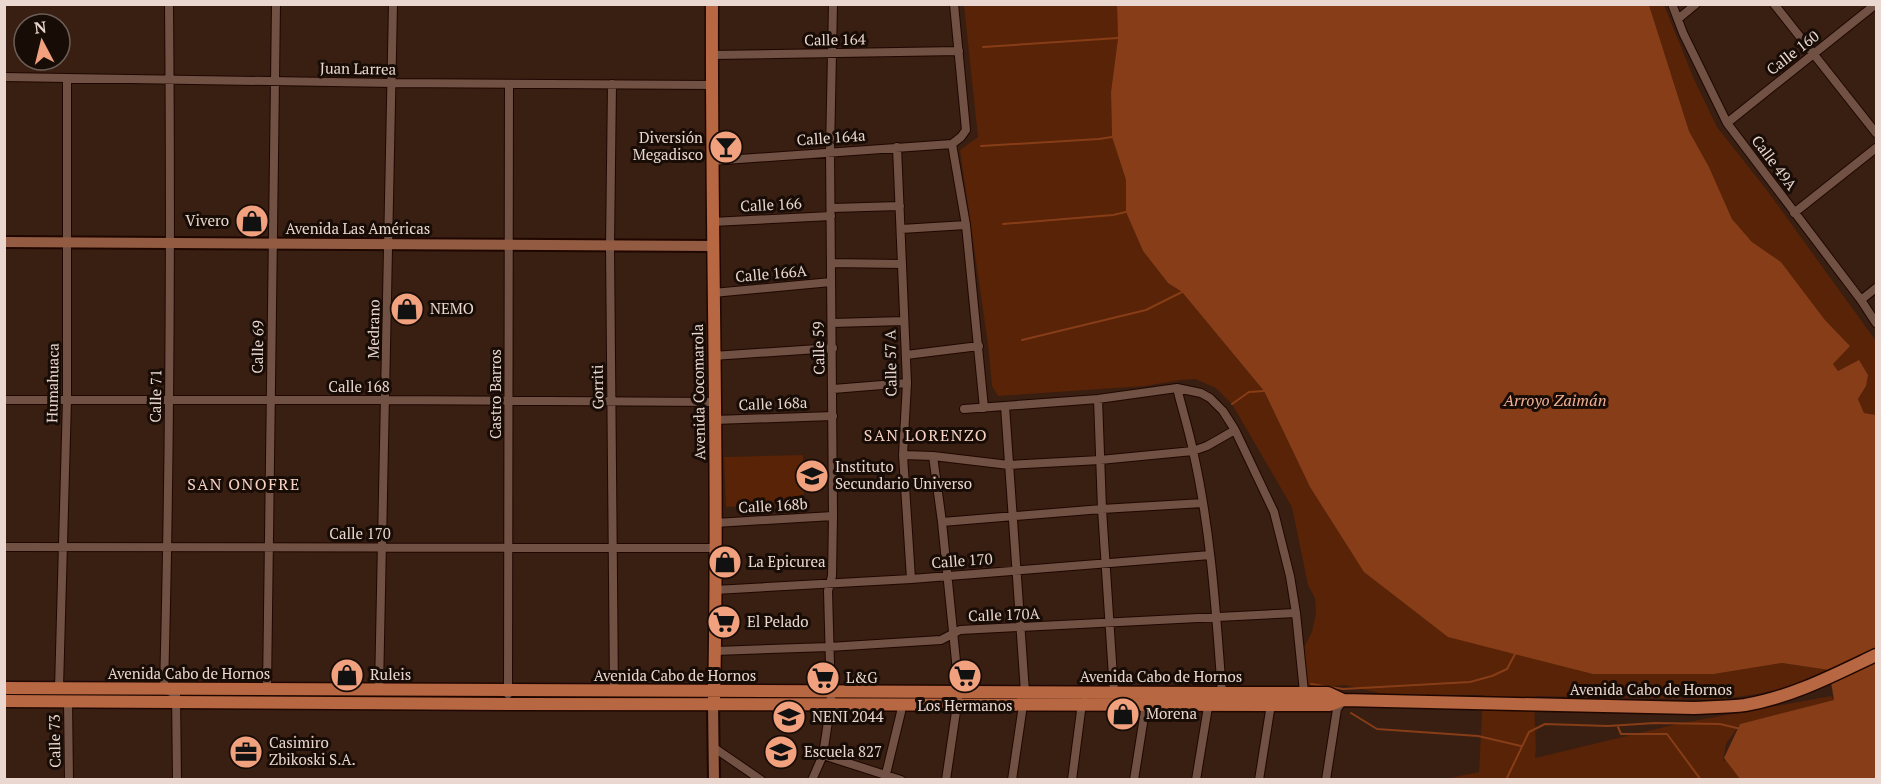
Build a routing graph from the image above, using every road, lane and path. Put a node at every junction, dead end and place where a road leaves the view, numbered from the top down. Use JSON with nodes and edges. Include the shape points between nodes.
{"nodes":[{"id":1,"x":169,"y":4,"type":"edge"},
{"id":2,"x":276,"y":4,"type":"edge"},
{"id":3,"x":393,"y":4,"type":"edge"},
{"id":4,"x":712,"y":4,"type":"edge"},
{"id":5,"x":833,"y":4,"type":"edge"},
{"id":6,"x":954,"y":4,"type":"edge"},
{"id":7,"x":1672,"y":4,"type":"edge"},
{"id":8,"x":1696,"y":4,"type":"edge"},
{"id":9,"x":1774,"y":4,"type":"edge"},
{"id":10,"x":1876,"y":4,"type":"edge"},
{"id":11,"x":1678,"y":19,"type":"junction"},
{"id":12,"x":958,"y":51,"type":"junction"},
{"id":13,"x":832,"y":53,"type":"junction"},
{"id":14,"x":1814,"y":54,"type":"junction"},
{"id":15,"x":712,"y":55,"type":"junction"},
{"id":16,"x":4,"y":77,"type":"edge"},
{"id":17,"x":67,"y":79,"type":"junction"},
{"id":18,"x":170,"y":80,"type":"junction"},
{"id":19,"x":275,"y":82,"type":"junction"},
{"id":20,"x":393,"y":83,"type":"junction"},
{"id":21,"x":509,"y":84,"type":"junction"},
{"id":22,"x":612,"y":84,"type":"junction"},
{"id":23,"x":712,"y":85,"type":"junction"},
{"id":24,"x":1727,"y":123,"type":"junction"},
{"id":25,"x":1876,"y":133,"type":"edge"},
{"id":26,"x":952,"y":144,"type":"junction"},
{"id":27,"x":897,"y":147,"type":"junction"},
{"id":28,"x":1876,"y":148,"type":"edge"},
{"id":29,"x":831,"y":152,"type":"junction"},
{"id":30,"x":711,"y":161,"type":"junction"},
{"id":31,"x":900,"y":206,"type":"junction"},
{"id":32,"x":831,"y":212,"type":"junction"},
{"id":33,"x":1794,"y":213,"type":"junction"},
{"id":34,"x":712,"y":222,"type":"junction"},
{"id":35,"x":966,"y":225,"type":"junction"},
{"id":36,"x":901,"y":230,"type":"junction"},
{"id":37,"x":4,"y":242,"type":"edge"},
{"id":38,"x":68,"y":242,"type":"junction"},
{"id":39,"x":171,"y":243,"type":"junction"},
{"id":40,"x":273,"y":244,"type":"junction"},
{"id":41,"x":389,"y":244,"type":"junction"},
{"id":42,"x":509,"y":245,"type":"junction"},
{"id":43,"x":610,"y":246,"type":"junction"},
{"id":44,"x":712,"y":246,"type":"junction"},
{"id":45,"x":832,"y":263,"type":"junction"},
{"id":46,"x":902,"y":264,"type":"junction"},
{"id":47,"x":831,"y":282,"type":"junction"},
{"id":48,"x":1876,"y":288,"type":"edge"},
{"id":49,"x":713,"y":293,"type":"junction"},
{"id":50,"x":1861,"y":300,"type":"junction"},
{"id":51,"x":904,"y":321,"type":"junction"},
{"id":52,"x":832,"y":323,"type":"junction"},
{"id":53,"x":1876,"y":323,"type":"edge"},
{"id":54,"x":979,"y":346,"type":"junction"},
{"id":55,"x":833,"y":348,"type":"junction"},
{"id":56,"x":906,"y":355,"type":"junction"},
{"id":57,"x":713,"y":356,"type":"junction"},
{"id":58,"x":907,"y":383,"type":"junction"},
{"id":59,"x":1177,"y":388,"type":"junction"},
{"id":60,"x":833,"y":389,"type":"junction"},
{"id":61,"x":1098,"y":399,"type":"junction"},
{"id":62,"x":4,"y":400,"type":"edge"},
{"id":63,"x":67,"y":400,"type":"junction"},
{"id":64,"x":169,"y":400,"type":"junction"},
{"id":65,"x":386,"y":400,"type":"junction"},
{"id":66,"x":271,"y":401,"type":"junction"},
{"id":67,"x":509,"y":402,"type":"junction"},
{"id":68,"x":611,"y":402,"type":"junction"},
{"id":69,"x":714,"y":402,"type":"junction"},
{"id":70,"x":1005,"y":406,"type":"junction"},
{"id":71,"x":984,"y":408,"type":"junction"},
{"id":72,"x":964,"y":409,"type":"dead end"},
{"id":73,"x":834,"y":416,"type":"junction"},
{"id":74,"x":714,"y":420,"type":"junction"},
{"id":75,"x":1235,"y":430,"type":"junction"},
{"id":76,"x":1193,"y":451,"type":"junction"},
{"id":77,"x":903,"y":455,"type":"junction"},
{"id":78,"x":933,"y":456,"type":"junction"},
{"id":79,"x":1100,"y":459,"type":"junction"},
{"id":80,"x":1009,"y":465,"type":"junction"},
{"id":81,"x":1203,"y":503,"type":"junction"},
{"id":82,"x":1102,"y":509,"type":"junction"},
{"id":83,"x":833,"y":516,"type":"junction"},
{"id":84,"x":1013,"y":517,"type":"junction"},
{"id":85,"x":942,"y":522,"type":"junction"},
{"id":86,"x":715,"y":523,"type":"junction"},
{"id":87,"x":4,"y":547,"type":"edge"},
{"id":88,"x":62,"y":547,"type":"junction"},
{"id":89,"x":168,"y":547,"type":"junction"},
{"id":90,"x":269,"y":547,"type":"junction"},
{"id":91,"x":382,"y":548,"type":"junction"},
{"id":92,"x":509,"y":548,"type":"junction"},
{"id":93,"x":613,"y":548,"type":"junction"},
{"id":94,"x":715,"y":548,"type":"junction"},
{"id":95,"x":1210,"y":555,"type":"junction"},
{"id":96,"x":1105,"y":564,"type":"junction"},
{"id":97,"x":1017,"y":571,"type":"junction"},
{"id":98,"x":947,"y":576,"type":"junction"},
{"id":99,"x":911,"y":579,"type":"junction"},
{"id":100,"x":831,"y":583,"type":"junction"},
{"id":101,"x":716,"y":590,"type":"junction"},
{"id":102,"x":1296,"y":613,"type":"junction"},
{"id":103,"x":1217,"y":617,"type":"junction"},
{"id":104,"x":1110,"y":624,"type":"junction"},
{"id":105,"x":1021,"y":628,"type":"junction"},
{"id":106,"x":953,"y":634,"type":"junction"},
{"id":107,"x":829,"y":647,"type":"junction"},
{"id":108,"x":715,"y":651,"type":"junction"},
{"id":109,"x":1876,"y":655,"type":"edge"},
{"id":110,"x":4,"y":688,"type":"edge"},
{"id":111,"x":59,"y":688,"type":"junction"},
{"id":112,"x":165,"y":689,"type":"junction"},
{"id":113,"x":267,"y":689,"type":"junction"},
{"id":114,"x":379,"y":689,"type":"junction"},
{"id":115,"x":508,"y":690,"type":"junction"},
{"id":116,"x":614,"y":690,"type":"junction"},
{"id":117,"x":1025,"y":692,"type":"junction"},
{"id":118,"x":1114,"y":692,"type":"junction"},
{"id":119,"x":1304,"y":692,"type":"junction"},
{"id":120,"x":714,"y":697,"type":"junction"},
{"id":121,"x":1214,"y":697,"type":"junction"},
{"id":122,"x":830,"y":698,"type":"junction"},
{"id":123,"x":958,"y":698,"type":"junction"},
{"id":124,"x":1085,"y":698,"type":"junction"},
{"id":125,"x":1343,"y":700,"type":"junction"},
{"id":126,"x":4,"y":701,"type":"edge"},
{"id":127,"x":68,"y":701,"type":"junction"},
{"id":128,"x":176,"y":702,"type":"junction"},
{"id":129,"x":508,"y":704,"type":"junction"},
{"id":130,"x":1146,"y":704,"type":"junction"},
{"id":131,"x":1271,"y":704,"type":"junction"},
{"id":132,"x":901,"y":712,"type":"dead end"},
{"id":133,"x":1022,"y":712,"type":"dead end"},
{"id":134,"x":713,"y":747,"type":"junction"},
{"id":135,"x":823,"y":755,"type":"junction"},
{"id":136,"x":886,"y":777,"type":"edge"},
{"id":137,"x":69,"y":780,"type":"edge"},
{"id":138,"x":177,"y":780,"type":"edge"},
{"id":139,"x":714,"y":780,"type":"edge"},
{"id":140,"x":761,"y":780,"type":"edge"},
{"id":141,"x":812,"y":780,"type":"edge"},
{"id":142,"x":901,"y":780,"type":"edge"},
{"id":143,"x":946,"y":780,"type":"edge"},
{"id":144,"x":1012,"y":780,"type":"edge"},
{"id":145,"x":1072,"y":780,"type":"edge"},
{"id":146,"x":1134,"y":780,"type":"edge"},
{"id":147,"x":1196,"y":780,"type":"edge"},
{"id":148,"x":1259,"y":780,"type":"edge"},
{"id":149,"x":1326,"y":780,"type":"edge"}],
"edges":[{"from":1,"to":18,"type":"street","name":"Calle 71"},
{"from":2,"to":19,"type":"street","name":"Calle 69"},
{"from":3,"to":20,"type":"street","name":"Medrano"},
{"from":4,"to":15,"type":"main road","name":"Avenida Cocomarola"},
{"from":5,"to":13,"type":"street","name":"Calle 59"},
{"from":6,"to":12,"type":"street"},
{"from":7,"to":11,"type":"street","name":"Calle 49A"},
{"from":8,"to":11,"type":"street"},
{"from":9,"to":14,"type":"street"},
{"from":10,"to":14,"type":"street","name":"Calle 160"},
{"from":11,"to":24,"type":"street","name":"Calle 49A"},
{"from":12,"to":13,"type":"street","name":"Calle 164"},
{"from":12,"to":26,"type":"street","via":[[966,130]]},
{"from":13,"to":15,"type":"street","name":"Calle 164"},
{"from":13,"to":29,"type":"street","name":"Calle 59"},
{"from":14,"to":24,"type":"street","name":"Calle 160"},
{"from":14,"to":25,"type":"street"},
{"from":15,"to":23,"type":"main road","name":"Avenida Cocomarola"},
{"from":16,"to":17,"type":"street","name":"Juan Larrea"},
{"from":17,"to":18,"type":"street","name":"Juan Larrea"},
{"from":17,"to":38,"type":"street","name":"Humahuaca"},
{"from":18,"to":19,"type":"street","name":"Juan Larrea"},
{"from":18,"to":39,"type":"street","name":"Calle 71"},
{"from":19,"to":20,"type":"street","name":"Juan Larrea"},
{"from":19,"to":40,"type":"street","name":"Calle 69"},
{"from":20,"to":21,"type":"street","name":"Juan Larrea"},
{"from":20,"to":41,"type":"street","name":"Medrano"},
{"from":21,"to":22,"type":"street","name":"Juan Larrea"},
{"from":21,"to":42,"type":"street","name":"Castro Barros"},
{"from":22,"to":23,"type":"street","name":"Juan Larrea"},
{"from":22,"to":43,"type":"street","name":"Gorriti"},
{"from":23,"to":30,"type":"main road","name":"Avenida Cocomarola"},
{"from":24,"to":33,"type":"street","name":"Calle 49A"},
{"from":26,"to":27,"type":"street","name":"Calle 164a"},
{"from":26,"to":35,"type":"street"},
{"from":27,"to":29,"type":"street","name":"Calle 164a"},
{"from":27,"to":31,"type":"street","name":"Calle 57 A"},
{"from":28,"to":33,"type":"street"},
{"from":29,"to":30,"type":"street","name":"Calle 164a"},
{"from":29,"to":32,"type":"street","name":"Calle 59"},
{"from":30,"to":34,"type":"main road","name":"Avenida Cocomarola"},
{"from":31,"to":32,"type":"street","name":"Calle 166"},
{"from":31,"to":36,"type":"street","name":"Calle 57 A"},
{"from":32,"to":34,"type":"street","name":"Calle 166"},
{"from":32,"to":45,"type":"street","name":"Calle 59"},
{"from":33,"to":50,"type":"street","name":"Calle 49A"},
{"from":34,"to":44,"type":"main road","name":"Avenida Cocomarola"},
{"from":35,"to":36,"type":"street"},
{"from":35,"to":54,"type":"street"},
{"from":36,"to":46,"type":"street","name":"Calle 57 A"},
{"from":37,"to":38,"type":"main road","name":"Avenida Las Américas"},
{"from":38,"to":39,"type":"main road","name":"Avenida Las Américas"},
{"from":38,"to":63,"type":"street","name":"Humahuaca"},
{"from":39,"to":40,"type":"main road","name":"Avenida Las Américas"},
{"from":39,"to":64,"type":"street","name":"Calle 71"},
{"from":40,"to":41,"type":"main road","name":"Avenida Las Américas"},
{"from":40,"to":66,"type":"street","name":"Calle 69"},
{"from":41,"to":42,"type":"main road","name":"Avenida Las Américas"},
{"from":41,"to":65,"type":"street","name":"Medrano"},
{"from":42,"to":43,"type":"main road","name":"Avenida Las Américas"},
{"from":42,"to":67,"type":"street","name":"Castro Barros"},
{"from":43,"to":44,"type":"main road","name":"Avenida Las Américas"},
{"from":43,"to":68,"type":"street","name":"Gorriti"},
{"from":44,"to":49,"type":"main road","name":"Avenida Cocomarola"},
{"from":45,"to":46,"type":"street"},
{"from":45,"to":47,"type":"street","name":"Calle 59"},
{"from":46,"to":51,"type":"street","name":"Calle 57 A"},
{"from":47,"to":49,"type":"street","name":"Calle 166A"},
{"from":47,"to":52,"type":"street","name":"Calle 59"},
{"from":48,"to":50,"type":"street"},
{"from":49,"to":57,"type":"main road","name":"Avenida Cocomarola"},
{"from":50,"to":53,"type":"street","name":"Calle 49A"},
{"from":51,"to":52,"type":"street"},
{"from":51,"to":56,"type":"street","name":"Calle 57 A"},
{"from":52,"to":55,"type":"street","name":"Calle 59"},
{"from":54,"to":56,"type":"street"},
{"from":54,"to":71,"type":"street"},
{"from":55,"to":57,"type":"street"},
{"from":55,"to":60,"type":"street","name":"Calle 59"},
{"from":56,"to":58,"type":"street","name":"Calle 57 A"},
{"from":57,"to":69,"type":"main road","name":"Avenida Cocomarola"},
{"from":58,"to":60,"type":"street"},
{"from":58,"to":77,"type":"street","name":"Calle 57 A"},
{"from":59,"to":61,"type":"street"},
{"from":59,"to":75,"type":"street","via":[[1210,398]]},
{"from":59,"to":76,"type":"street"},
{"from":60,"to":73,"type":"street","name":"Calle 59"},
{"from":61,"to":70,"type":"street"},
{"from":61,"to":79,"type":"street"},
{"from":62,"to":63,"type":"street","name":"Calle 168"},
{"from":63,"to":64,"type":"street","name":"Calle 168"},
{"from":63,"to":88,"type":"street","name":"Humahuaca"},
{"from":64,"to":66,"type":"street","name":"Calle 168"},
{"from":64,"to":89,"type":"street","name":"Calle 71"},
{"from":65,"to":66,"type":"street","name":"Calle 168"},
{"from":65,"to":67,"type":"street","name":"Calle 168"},
{"from":65,"to":91,"type":"street","name":"Medrano"},
{"from":66,"to":90,"type":"street","name":"Calle 69"},
{"from":67,"to":68,"type":"street","name":"Calle 168"},
{"from":67,"to":92,"type":"street","name":"Castro Barros"},
{"from":68,"to":69,"type":"street","name":"Calle 168"},
{"from":68,"to":93,"type":"street","name":"Gorriti"},
{"from":69,"to":74,"type":"main road","name":"Avenida Cocomarola"},
{"from":70,"to":71,"type":"street"},
{"from":70,"to":80,"type":"street"},
{"from":71,"to":72,"type":"street"},
{"from":73,"to":74,"type":"street","name":"Calle 168a"},
{"from":73,"to":83,"type":"street","name":"Calle 59"},
{"from":74,"to":86,"type":"main road","name":"Avenida Cocomarola"},
{"from":75,"to":76,"type":"street"},
{"from":75,"to":102,"type":"street","via":[[1274,512]]},
{"from":76,"to":79,"type":"street"},
{"from":76,"to":81,"type":"street"},
{"from":77,"to":78,"type":"street"},
{"from":77,"to":99,"type":"street","name":"Calle 57 A"},
{"from":78,"to":80,"type":"street"},
{"from":78,"to":85,"type":"street"},
{"from":79,"to":80,"type":"street"},
{"from":79,"to":82,"type":"street"},
{"from":80,"to":84,"type":"street"},
{"from":81,"to":82,"type":"street"},
{"from":81,"to":95,"type":"street"},
{"from":82,"to":84,"type":"street"},
{"from":82,"to":96,"type":"street"},
{"from":83,"to":86,"type":"street","name":"Calle 168b"},
{"from":83,"to":100,"type":"street","name":"Calle 59"},
{"from":84,"to":85,"type":"street"},
{"from":84,"to":97,"type":"street"},
{"from":85,"to":98,"type":"street"},
{"from":86,"to":94,"type":"main road","name":"Avenida Cocomarola"},
{"from":87,"to":88,"type":"street","name":"Calle 170"},
{"from":88,"to":89,"type":"street","name":"Calle 170"},
{"from":88,"to":111,"type":"street","name":"Humahuaca"},
{"from":89,"to":90,"type":"street","name":"Calle 170"},
{"from":89,"to":112,"type":"street","name":"Calle 71"},
{"from":90,"to":91,"type":"street","name":"Calle 170"},
{"from":90,"to":113,"type":"street","name":"Calle 69"},
{"from":91,"to":92,"type":"street","name":"Calle 170"},
{"from":91,"to":114,"type":"street","name":"Medrano"},
{"from":92,"to":93,"type":"street","name":"Calle 170"},
{"from":92,"to":115,"type":"street","name":"Castro Barros"},
{"from":93,"to":94,"type":"street","name":"Calle 170"},
{"from":93,"to":116,"type":"street","name":"Gorriti"},
{"from":94,"to":101,"type":"main road","name":"Avenida Cocomarola"},
{"from":95,"to":96,"type":"street","name":"Calle 170"},
{"from":95,"to":103,"type":"street"},
{"from":96,"to":97,"type":"street","name":"Calle 170"},
{"from":96,"to":104,"type":"street"},
{"from":97,"to":98,"type":"street","name":"Calle 170"},
{"from":97,"to":105,"type":"street"},
{"from":98,"to":99,"type":"street","name":"Calle 170"},
{"from":98,"to":106,"type":"street"},
{"from":99,"to":100,"type":"street","name":"Calle 170"},
{"from":100,"to":101,"type":"street","name":"Calle 170"},
{"from":100,"to":107,"type":"street","name":"Calle 59"},
{"from":101,"to":108,"type":"main road","name":"Avenida Cocomarola"},
{"from":102,"to":103,"type":"street","name":"Calle 170A"},
{"from":102,"to":119,"type":"street"},
{"from":103,"to":104,"type":"street","name":"Calle 170A"},
{"from":103,"to":121,"type":"street"},
{"from":104,"to":105,"type":"street","name":"Calle 170A"},
{"from":104,"to":118,"type":"street"},
{"from":105,"to":106,"type":"street","name":"Calle 170A","via":[[960,630]]},
{"from":105,"to":117,"type":"street"},
{"from":106,"to":107,"type":"street","name":"Calle 170A","via":[[941,640]]},
{"from":106,"to":123,"type":"street"},
{"from":107,"to":108,"type":"street","name":"Calle 170A"},
{"from":107,"to":122,"type":"street","name":"Calle 59"},
{"from":108,"to":120,"type":"main road","name":"Avenida Cocomarola"},
{"from":109,"to":125,"type":"main road","name":"Avenida Cabo de Hornos","via":[[1822,681],[1744,705],[1694,708]]},
{"from":110,"to":111,"type":"main road","name":"Avenida Cabo de Hornos"},
{"from":111,"to":112,"type":"main road","name":"Avenida Cabo de Hornos"},
{"from":112,"to":113,"type":"main road","name":"Avenida Cabo de Hornos"},
{"from":112,"to":128,"type":"street","via":[[176,694]]},
{"from":113,"to":114,"type":"main road","name":"Avenida Cabo de Hornos"},
{"from":114,"to":115,"type":"main road","name":"Avenida Cabo de Hornos"},
{"from":115,"to":116,"type":"main road","name":"Avenida Cabo de Hornos"},
{"from":115,"to":129,"type":"street","name":"Castro Barros"},
{"from":116,"to":120,"type":"main road","name":"Avenida Cabo de Hornos"},
{"from":117,"to":123,"type":"main road","name":"Avenida Cabo de Hornos"},
{"from":117,"to":124,"type":"main road","name":"Avenida Cabo de Hornos"},
{"from":118,"to":121,"type":"main road","name":"Avenida Cabo de Hornos"},
{"from":118,"to":124,"type":"main road","name":"Avenida Cabo de Hornos"},
{"from":119,"to":121,"type":"main road","name":"Avenida Cabo de Hornos"},
{"from":119,"to":125,"type":"main road","name":"Avenida Cabo de Hornos","via":[[1328,693]]},
{"from":120,"to":122,"type":"main road","name":"Avenida Cabo de Hornos"},
{"from":120,"to":129,"type":"main road","name":"Avenida Cabo de Hornos"},
{"from":120,"to":134,"type":"main road","name":"Avenida Cocomarola"},
{"from":121,"to":130,"type":"main road","name":"Avenida Cabo de Hornos"},
{"from":121,"to":131,"type":"main road","name":"Avenida Cabo de Hornos"},
{"from":121,"to":147,"type":"street"},
{"from":122,"to":123,"type":"main road","name":"Avenida Cabo de Hornos"},
{"from":122,"to":135,"type":"street","name":"Calle 59"},
{"from":123,"to":124,"type":"main road","name":"Avenida Cabo de Hornos"},
{"from":123,"to":143,"type":"street"},
{"from":124,"to":130,"type":"main road","name":"Avenida Cabo de Hornos"},
{"from":124,"to":145,"type":"street"},
{"from":125,"to":131,"type":"main road","name":"Avenida Cabo de Hornos","via":[[1330,705]]},
{"from":125,"to":149,"type":"street","via":[[1337,709]]},
{"from":126,"to":127,"type":"main road","name":"Avenida Cabo de Hornos"},
{"from":127,"to":128,"type":"main road","name":"Avenida Cabo de Hornos"},
{"from":127,"to":137,"type":"street","name":"Calle 73"},
{"from":128,"to":129,"type":"main road","name":"Avenida Cabo de Hornos"},
{"from":128,"to":138,"type":"street"},
{"from":130,"to":146,"type":"street"},
{"from":131,"to":148,"type":"street"},
{"from":132,"to":136,"type":"street"},
{"from":133,"to":144,"type":"street"},
{"from":134,"to":139,"type":"main road","name":"Avenida Cocomarola"},
{"from":134,"to":140,"type":"street"},
{"from":135,"to":136,"type":"street"},
{"from":135,"to":141,"type":"street","name":"Calle 59"},
{"from":136,"to":142,"type":"street"}]}
